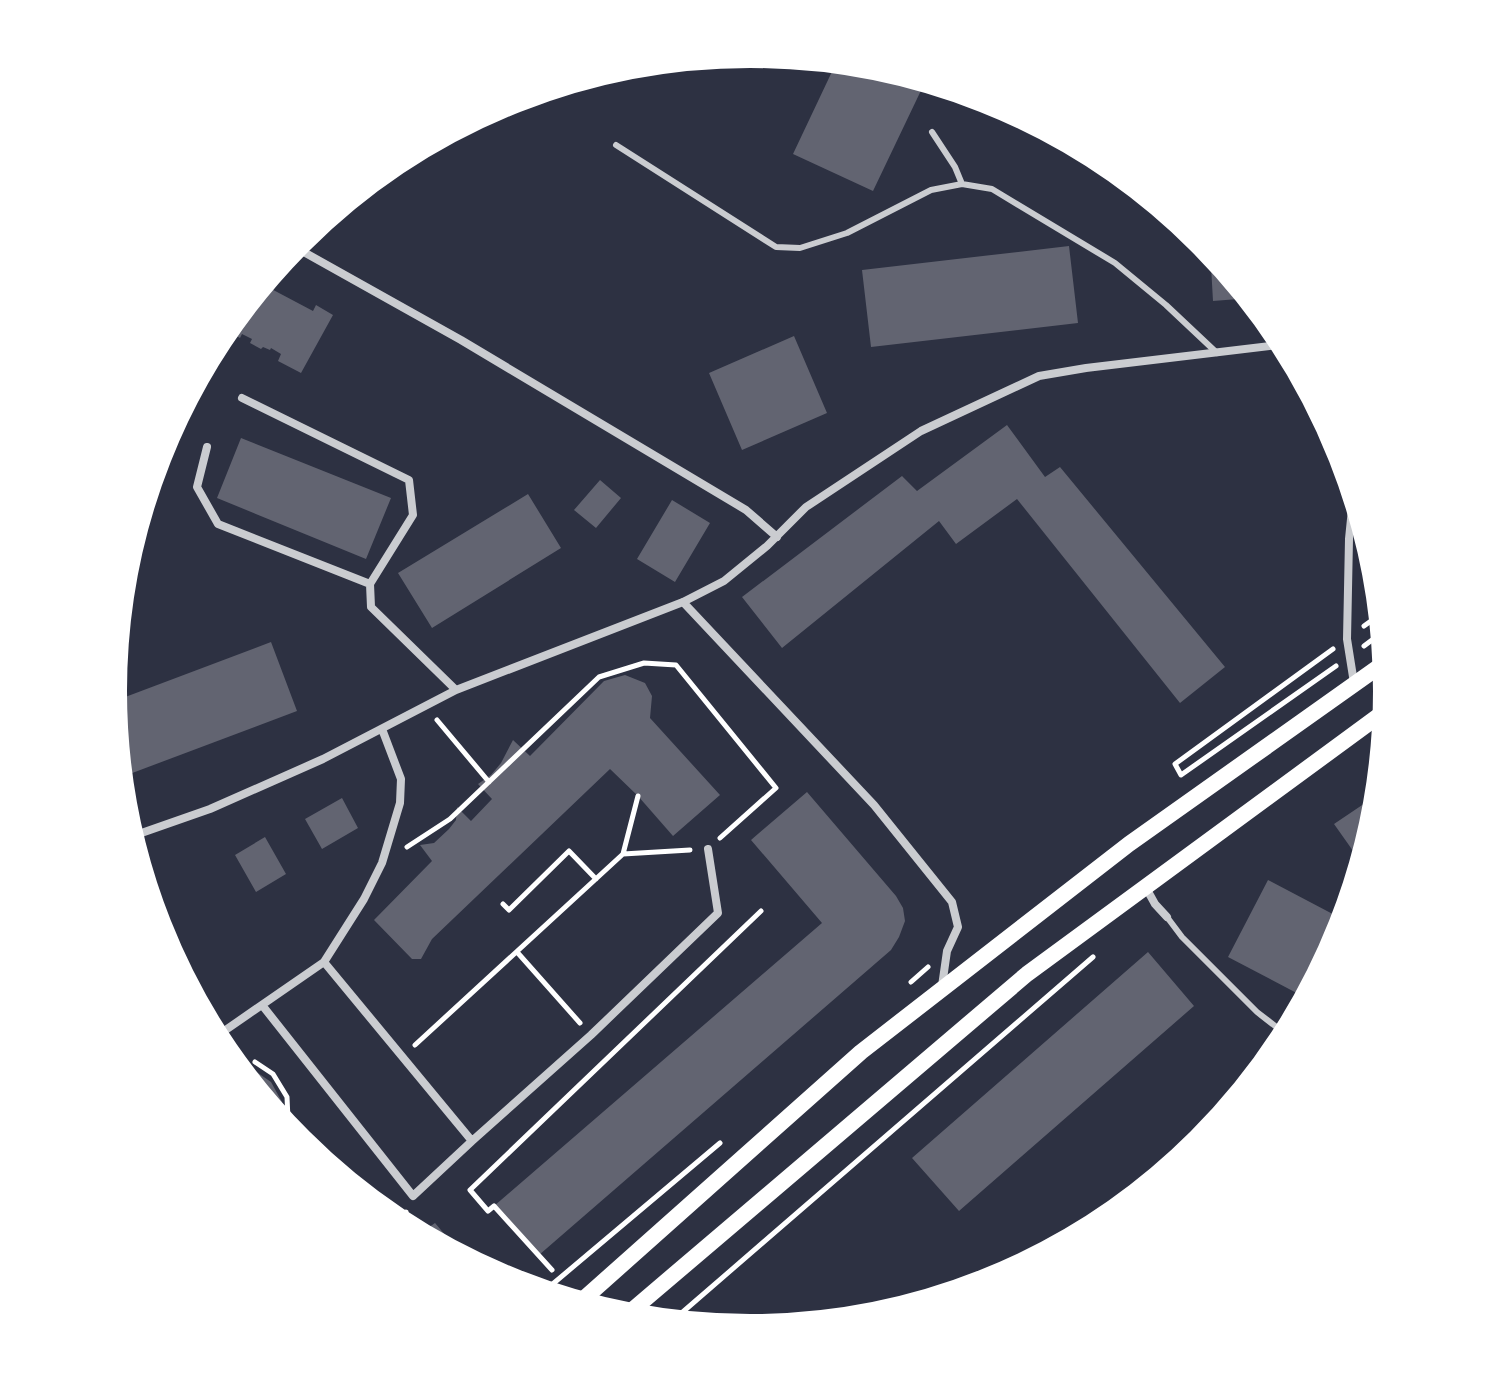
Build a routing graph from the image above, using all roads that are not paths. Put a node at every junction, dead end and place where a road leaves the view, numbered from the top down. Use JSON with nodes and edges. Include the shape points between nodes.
{"nodes":[{"id":1,"x":932,"y":132,"type":"dead end"},
{"id":2,"x":616,"y":145,"type":"dead end"},
{"id":3,"x":962,"y":184,"type":"junction"},
{"id":4,"x":305,"y":253,"type":"edge"},
{"id":5,"x":1272,"y":346,"type":"edge"},
{"id":6,"x":1217,"y":353,"type":"junction"},
{"id":7,"x":242,"y":398,"type":"dead end"},
{"id":8,"x":207,"y":447,"type":"dead end"},
{"id":9,"x":1351,"y":517,"type":"edge"},
{"id":10,"x":777,"y":537,"type":"junction"},
{"id":11,"x":370,"y":584,"type":"junction"},
{"id":12,"x":683,"y":602,"type":"junction"},
{"id":13,"x":1375,"y":669,"type":"edge"},
{"id":14,"x":1354,"y":684,"type":"junction"},
{"id":15,"x":456,"y":690,"type":"junction"},
{"id":16,"x":1375,"y":718,"type":"edge"},
{"id":17,"x":382,"y":729,"type":"junction"},
{"id":18,"x":141,"y":833,"type":"edge"},
{"id":19,"x":708,"y":849,"type":"dead end"},
{"id":20,"x":1145,"y":886,"type":"junction"},
{"id":21,"x":1167,"y":917,"type":"joint"},
{"id":22,"x":324,"y":962,"type":"junction"},
{"id":23,"x":941,"y":990,"type":"junction"},
{"id":24,"x":262,"y":1005,"type":"junction"},
{"id":25,"x":1278,"y":1028,"type":"edge"},
{"id":26,"x":225,"y":1031,"type":"edge"},
{"id":27,"x":472,"y":1141,"type":"junction"},
{"id":28,"x":587,"y":1296,"type":"edge"},
{"id":29,"x":637,"y":1306,"type":"edge"}],
"edges":[{"from":1,"to":3,"type":"lane"},
{"from":2,"to":3,"type":"lane","via":[[776,247],[819,243],[931,190]]},
{"from":3,"to":6,"type":"lane","via":[[992,189],[1115,263]]},
{"from":4,"to":10,"type":"street","via":[[746,510]]},
{"from":5,"to":6,"type":"street"},
{"from":6,"to":10,"type":"street","via":[[1039,376],[921,431],[806,507]]},
{"from":7,"to":11,"type":"street","via":[[409,480],[413,515]]},
{"from":8,"to":11,"type":"street","via":[[197,487],[218,524]]},
{"from":9,"to":14,"type":"street","via":[[1347,639]]},
{"from":10,"to":12,"type":"street","via":[[724,581]]},
{"from":11,"to":15,"type":"street","via":[[371,607]]},
{"from":12,"to":15,"type":"street"},
{"from":12,"to":23,"type":"street","via":[[874,805],[952,902],[958,927],[947,951]]},
{"from":13,"to":14,"type":"main road"},
{"from":14,"to":23,"type":"main road","via":[[1140,836]]},
{"from":15,"to":17,"type":"street"},
{"from":16,"to":20,"type":"main road"},
{"from":17,"to":18,"type":"street","via":[[210,809]]},
{"from":17,"to":22,"type":"street","via":[[401,779],[400,803],[382,863]]},
{"from":19,"to":27,"type":"street","via":[[718,913]]},
{"from":20,"to":21,"type":"street"},
{"from":20,"to":29,"type":"main road","via":[[1027,974]]},
{"from":21,"to":25,"type":"lane"},
{"from":22,"to":24,"type":"street"},
{"from":22,"to":27,"type":"street"},
{"from":23,"to":28,"type":"main road","via":[[861,1052]]},
{"from":24,"to":26,"type":"street"},
{"from":24,"to":27,"type":"street","via":[[413,1196]]}]}
